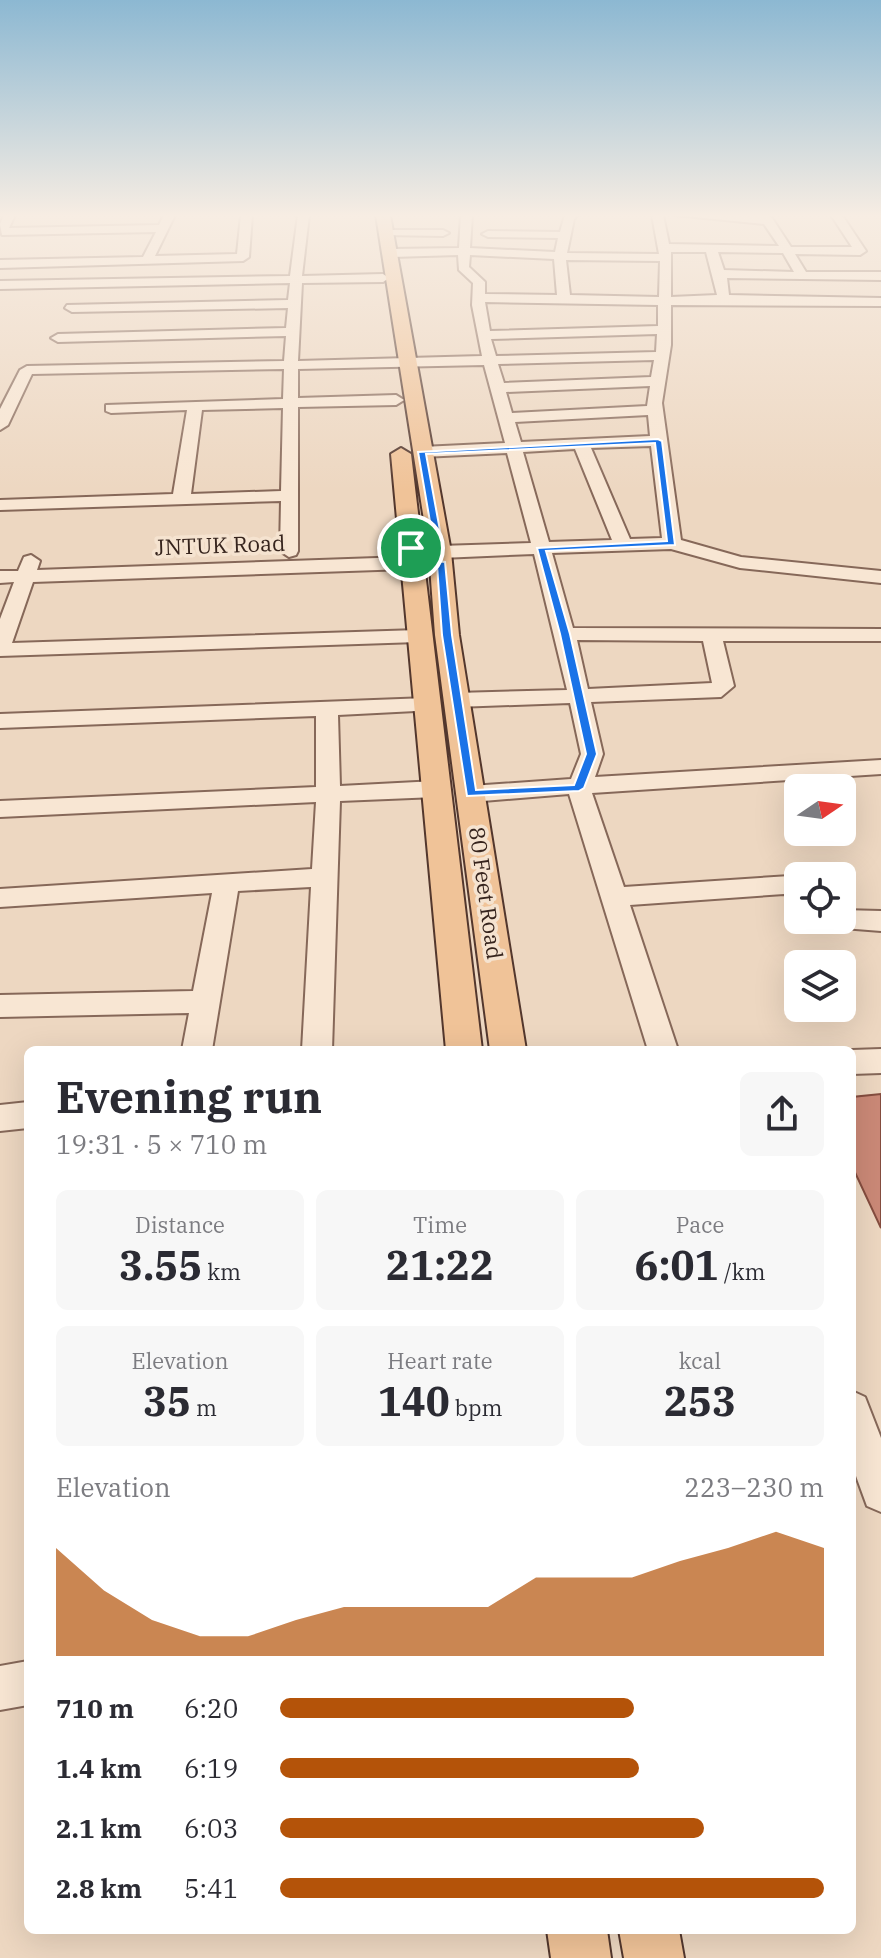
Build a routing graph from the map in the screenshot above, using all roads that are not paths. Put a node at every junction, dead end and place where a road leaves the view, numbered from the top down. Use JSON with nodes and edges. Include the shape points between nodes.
{"nodes":[{"id":1,"x":162,"y":306,"type":"edge"},
{"id":2,"x":294,"y":306,"type":"edge"},
{"id":3,"x":395,"y":306,"type":"edge"},
{"id":4,"x":480,"y":306,"type":"edge"},
{"id":5,"x":665,"y":306,"type":"edge"},
{"id":6,"x":72,"y":308,"type":"joint"},
{"id":7,"x":664,"y":330,"type":"junction"},
{"id":8,"x":293,"y":332,"type":"junction"},
{"id":9,"x":484,"y":335,"type":"junction"},
{"id":10,"x":58,"y":338,"type":"junction"},
{"id":11,"x":662,"y":356,"type":"junction"},
{"id":12,"x":491,"y":361,"type":"junction"},
{"id":13,"x":401,"y":362,"type":"junction"},
{"id":14,"x":291,"y":365,"type":"junction"},
{"id":15,"x":28,"y":370,"type":"junction"},
{"id":16,"x":658,"y":381,"type":"junction"},
{"id":17,"x":498,"y":388,"type":"junction"},
{"id":18,"x":396,"y":400,"type":"junction"},
{"id":19,"x":5,"y":404,"type":"edge"},
{"id":20,"x":290,"y":404,"type":"junction"},
{"id":21,"x":195,"y":406,"type":"junction"},
{"id":22,"x":111,"y":408,"type":"dead end"},
{"id":23,"x":655,"y":410,"type":"junction"},
{"id":24,"x":506,"y":418,"type":"junction"},
{"id":25,"x":0,"y":425,"type":"edge"},
{"id":26,"x":658,"y":441,"type":"junction"},
{"id":27,"x":581,"y":444,"type":"junction"},
{"id":28,"x":513,"y":446,"type":"junction"},
{"id":29,"x":422,"y":452,"type":"junction"},
{"id":30,"x":289,"y":496,"type":"junction"},
{"id":31,"x":181,"y":500,"type":"junction"},
{"id":32,"x":0,"y":505,"type":"edge"},
{"id":33,"x":672,"y":543,"type":"junction"},
{"id":34,"x":623,"y":545,"type":"junction"},
{"id":35,"x":541,"y":548,"type":"junction"},
{"id":36,"x":289,"y":551,"type":"junction"},
{"id":37,"x":440,"y":554,"type":"junction"},
{"id":38,"x":412,"y":555,"type":"junction"},
{"id":39,"x":0,"y":561,"type":"edge"},
{"id":40,"x":28,"y":568,"type":"junction"},
{"id":41,"x":0,"y":577,"type":"edge"},
{"id":42,"x":881,"y":577,"type":"edge"},
{"id":43,"x":711,"y":633,"type":"junction"},
{"id":44,"x":565,"y":634,"type":"junction"},
{"id":45,"x":881,"y":635,"type":"edge"},
{"id":46,"x":418,"y":636,"type":"junction"},
{"id":47,"x":0,"y":648,"type":"edge"},
{"id":48,"x":579,"y":696,"type":"junction"},
{"id":49,"x":456,"y":700,"type":"junction"},
{"id":50,"x":427,"y":705,"type":"junction"},
{"id":51,"x":327,"y":707,"type":"junction"},
{"id":52,"x":0,"y":721,"type":"edge"},
{"id":53,"x":881,"y":767,"type":"edge"},
{"id":54,"x":579,"y":788,"type":"junction"},
{"id":55,"x":436,"y":789,"type":"junction"},
{"id":56,"x":328,"y":793,"type":"junction"},
{"id":57,"x":471,"y":794,"type":"junction"},
{"id":58,"x":0,"y":809,"type":"edge"},
{"id":59,"x":323,"y":877,"type":"junction"},
{"id":60,"x":227,"y":883,"type":"junction"},
{"id":61,"x":784,"y":885,"type":"edge"},
{"id":62,"x":615,"y":897,"type":"junction"},
{"id":63,"x":0,"y":898,"type":"edge"},
{"id":64,"x":856,"y":920,"type":"edge"},
{"id":65,"x":881,"y":921,"type":"edge"},
{"id":66,"x":205,"y":1002,"type":"junction"},
{"id":67,"x":0,"y":1006,"type":"edge"},
{"id":68,"x":198,"y":1046,"type":"edge"},
{"id":69,"x":317,"y":1046,"type":"edge"},
{"id":70,"x":464,"y":1046,"type":"edge"},
{"id":71,"x":507,"y":1046,"type":"edge"},
{"id":72,"x":662,"y":1046,"type":"edge"},
{"id":73,"x":881,"y":1061,"type":"edge"},
{"id":74,"x":856,"y":1062,"type":"edge"},
{"id":75,"x":24,"y":1115,"type":"edge"},
{"id":76,"x":0,"y":1118,"type":"edge"},
{"id":77,"x":856,"y":1421,"type":"edge"},
{"id":78,"x":881,"y":1492,"type":"edge"},
{"id":79,"x":24,"y":1684,"type":"edge"},
{"id":80,"x":0,"y":1688,"type":"edge"},
{"id":81,"x":578,"y":1934,"type":"edge"},
{"id":82,"x":650,"y":1934,"type":"edge"},
{"id":83,"x":581,"y":1958,"type":"edge"},
{"id":84,"x":654,"y":1958,"type":"edge"}],
"edges":[{"from":1,"to":6,"type":"street"},
{"from":2,"to":8,"type":"street"},
{"from":3,"to":13,"type":"main road","name":"80 Feet Road"},
{"from":4,"to":9,"type":"street"},
{"from":5,"to":7,"type":"street"},
{"from":6,"to":10,"type":"street"},
{"from":7,"to":9,"type":"street"},
{"from":7,"to":11,"type":"street"},
{"from":8,"to":10,"type":"street"},
{"from":8,"to":14,"type":"street"},
{"from":9,"to":12,"type":"street"},
{"from":10,"to":15,"type":"street"},
{"from":11,"to":12,"type":"street"},
{"from":11,"to":16,"type":"street"},
{"from":12,"to":13,"type":"street"},
{"from":12,"to":17,"type":"street"},
{"from":13,"to":14,"type":"street"},
{"from":13,"to":18,"type":"main road","name":"80 Feet Road"},
{"from":13,"to":29,"type":"main road","name":"80 Feet Road"},
{"from":14,"to":15,"type":"street"},
{"from":14,"to":20,"type":"street"},
{"from":15,"to":19,"type":"street"},
{"from":16,"to":17,"type":"street"},
{"from":16,"to":23,"type":"street"},
{"from":17,"to":24,"type":"street"},
{"from":18,"to":20,"type":"street"},
{"from":18,"to":38,"type":"main road","name":"80 Feet Road"},
{"from":19,"to":25,"type":"street"},
{"from":20,"to":21,"type":"street"},
{"from":20,"to":30,"type":"street"},
{"from":21,"to":22,"type":"street"},
{"from":21,"to":31,"type":"street"},
{"from":23,"to":24,"type":"street"},
{"from":23,"to":26,"type":"street"},
{"from":24,"to":28,"type":"street"},
{"from":26,"to":27,"type":"street"},
{"from":26,"to":33,"type":"street"},
{"from":27,"to":28,"type":"street"},
{"from":27,"to":34,"type":"street"},
{"from":28,"to":29,"type":"street"},
{"from":28,"to":35,"type":"street"},
{"from":29,"to":37,"type":"main road","name":"80 Feet Road"},
{"from":30,"to":31,"type":"street"},
{"from":30,"to":36,"type":"street"},
{"from":31,"to":32,"type":"street"},
{"from":33,"to":34,"type":"street","name":"JNTUK Road"},
{"from":33,"to":42,"type":"street","name":"JNTUK Road","via":[[740,562]]},
{"from":34,"to":35,"type":"street","name":"JNTUK Road"},
{"from":35,"to":37,"type":"street","name":"JNTUK Road"},
{"from":35,"to":44,"type":"street"},
{"from":36,"to":38,"type":"street","name":"JNTUK Road"},
{"from":36,"to":40,"type":"street","name":"JNTUK Road"},
{"from":37,"to":38,"type":"street","name":"JNTUK Road"},
{"from":37,"to":49,"type":"main road","name":"80 Feet Road"},
{"from":38,"to":40,"type":"street","name":"JNTUK Road"},
{"from":38,"to":46,"type":"main road","name":"80 Feet Road"},
{"from":39,"to":40,"type":"street","name":"JNTUK Road"},
{"from":40,"to":41,"type":"street","name":"JNTUK Road"},
{"from":40,"to":47,"type":"street"},
{"from":43,"to":44,"type":"street"},
{"from":43,"to":45,"type":"street"},
{"from":43,"to":48,"type":"street","via":[[723,681],[719,689]]},
{"from":44,"to":48,"type":"street"},
{"from":46,"to":47,"type":"street"},
{"from":46,"to":50,"type":"main road","name":"80 Feet Road"},
{"from":48,"to":49,"type":"street"},
{"from":48,"to":54,"type":"street","via":[[592,754]]},
{"from":49,"to":57,"type":"main road","name":"80 Feet Road"},
{"from":50,"to":51,"type":"street"},
{"from":50,"to":55,"type":"main road","name":"80 Feet Road"},
{"from":51,"to":52,"type":"street"},
{"from":51,"to":56,"type":"street"},
{"from":53,"to":54,"type":"street"},
{"from":54,"to":57,"type":"street"},
{"from":54,"to":62,"type":"street"},
{"from":55,"to":56,"type":"street"},
{"from":55,"to":70,"type":"main road","name":"80 Feet Road"},
{"from":56,"to":58,"type":"street"},
{"from":56,"to":59,"type":"street"},
{"from":57,"to":71,"type":"main road","name":"80 Feet Road"},
{"from":59,"to":60,"type":"street"},
{"from":59,"to":69,"type":"street"},
{"from":60,"to":63,"type":"street"},
{"from":60,"to":66,"type":"street"},
{"from":61,"to":62,"type":"street"},
{"from":62,"to":72,"type":"street"},
{"from":64,"to":65,"type":"street"},
{"from":66,"to":67,"type":"street"},
{"from":66,"to":68,"type":"street"},
{"from":73,"to":74,"type":"street"},
{"from":75,"to":76,"type":"street"},
{"from":77,"to":78,"type":"street"},
{"from":79,"to":80,"type":"street"},
{"from":81,"to":83,"type":"main road"},
{"from":82,"to":84,"type":"main road"}]}
